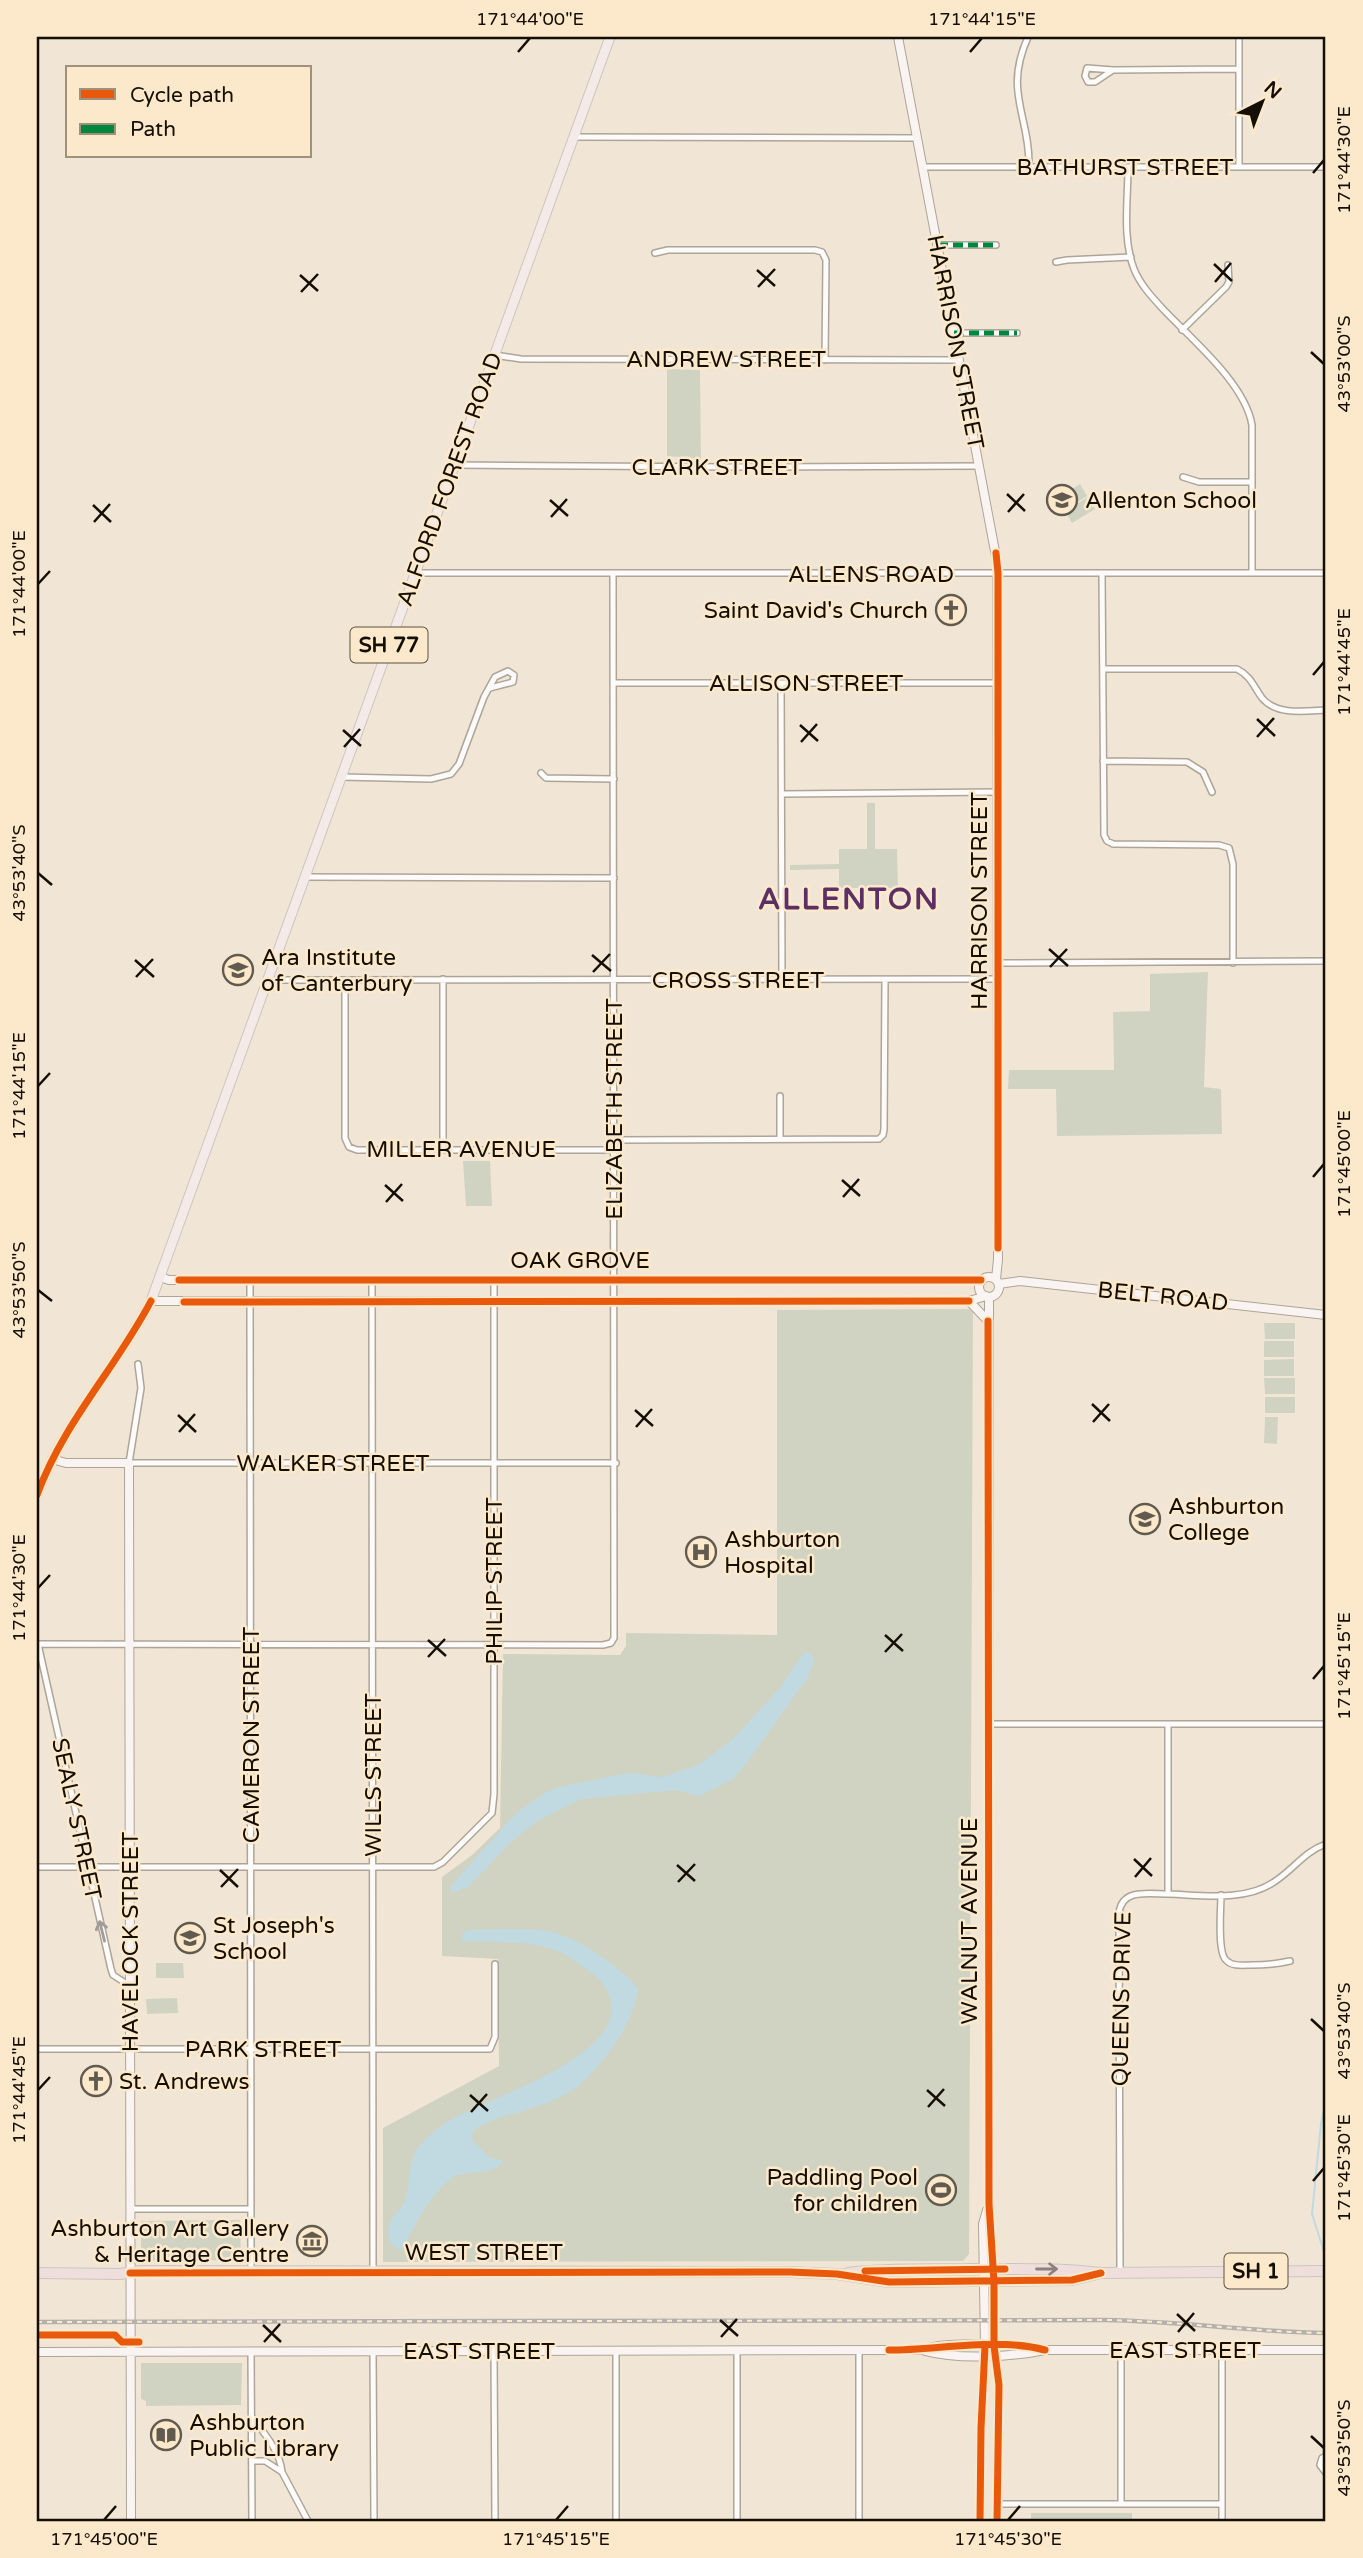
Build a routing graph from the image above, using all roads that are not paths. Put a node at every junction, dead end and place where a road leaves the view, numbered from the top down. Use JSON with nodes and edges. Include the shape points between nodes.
{"nodes":[{"id":1,"x":610,"y":37,"type":"edge"},
{"id":2,"x":898,"y":37,"type":"edge"},
{"id":3,"x":1028,"y":37,"type":"edge"},
{"id":4,"x":1239,"y":37,"type":"edge"},
{"id":5,"x":1238,"y":69,"type":"junction"},
{"id":6,"x":1113,"y":70,"type":"junction"},
{"id":7,"x":573,"y":137,"type":"junction"},
{"id":8,"x":917,"y":138,"type":"junction"},
{"id":9,"x":923,"y":167,"type":"junction"},
{"id":10,"x":1029,"y":167,"type":"junction"},
{"id":11,"x":1128,"y":167,"type":"junction"},
{"id":12,"x":1239,"y":167,"type":"junction"},
{"id":13,"x":1326,"y":167,"type":"edge"},
{"id":14,"x":938,"y":245,"type":"junction"},
{"id":15,"x":996,"y":245,"type":"dead end"},
{"id":16,"x":655,"y":253,"type":"dead end"},
{"id":17,"x":1130,"y":257,"type":"junction"},
{"id":18,"x":1056,"y":262,"type":"dead end"},
{"id":19,"x":1228,"y":265,"type":"dead end"},
{"id":20,"x":1182,"y":330,"type":"junction"},
{"id":21,"x":954,"y":333,"type":"junction"},
{"id":22,"x":1017,"y":334,"type":"dead end"},
{"id":23,"x":494,"y":355,"type":"junction"},
{"id":24,"x":825,"y":360,"type":"junction"},
{"id":25,"x":959,"y":360,"type":"junction"},
{"id":26,"x":454,"y":464,"type":"junction"},
{"id":27,"x":979,"y":466,"type":"junction"},
{"id":28,"x":1183,"y":477,"type":"dead end"},
{"id":29,"x":1251,"y":482,"type":"junction"},
{"id":30,"x":415,"y":573,"type":"junction"},
{"id":31,"x":998,"y":573,"type":"junction"},
{"id":32,"x":1102,"y":573,"type":"junction"},
{"id":33,"x":1252,"y":573,"type":"junction"},
{"id":34,"x":1326,"y":573,"type":"edge"},
{"id":35,"x":613,"y":574,"type":"junction"},
{"id":36,"x":1103,"y":669,"type":"junction"},
{"id":37,"x":614,"y":683,"type":"junction"},
{"id":38,"x":781,"y":683,"type":"junction"},
{"id":39,"x":998,"y":683,"type":"junction"},
{"id":40,"x":490,"y":688,"type":"junction"},
{"id":41,"x":1326,"y":710,"type":"edge"},
{"id":42,"x":1103,"y":761,"type":"junction"},
{"id":43,"x":541,"y":773,"type":"dead end"},
{"id":44,"x":341,"y":777,"type":"junction"},
{"id":45,"x":614,"y":779,"type":"junction"},
{"id":46,"x":998,"y":792,"type":"junction"},
{"id":47,"x":1212,"y":792,"type":"dead end"},
{"id":48,"x":782,"y":794,"type":"junction"},
{"id":49,"x":304,"y":877,"type":"junction"},
{"id":50,"x":614,"y":878,"type":"junction"},
{"id":51,"x":1326,"y":961,"type":"edge"},
{"id":52,"x":1233,"y":962,"type":"junction"},
{"id":53,"x":998,"y":963,"type":"junction"},
{"id":54,"x":268,"y":978,"type":"junction"},
{"id":55,"x":443,"y":979,"type":"junction"},
{"id":56,"x":782,"y":979,"type":"junction"},
{"id":57,"x":885,"y":979,"type":"junction"},
{"id":58,"x":998,"y":979,"type":"junction"},
{"id":59,"x":345,"y":980,"type":"junction"},
{"id":60,"x":614,"y":980,"type":"junction"},
{"id":61,"x":780,"y":1096,"type":"dead end"},
{"id":62,"x":780,"y":1139,"type":"junction"},
{"id":63,"x":614,"y":1140,"type":"junction"},
{"id":64,"x":443,"y":1150,"type":"junction"},
{"id":65,"x":615,"y":1150,"type":"junction"},
{"id":66,"x":160,"y":1278,"type":"junction"},
{"id":67,"x":494,"y":1279,"type":"junction"},
{"id":68,"x":615,"y":1279,"type":"junction"},
{"id":69,"x":250,"y":1280,"type":"junction"},
{"id":70,"x":372,"y":1280,"type":"junction"},
{"id":71,"x":981,"y":1280,"type":"junction"},
{"id":72,"x":997,"y":1281,"type":"junction"},
{"id":73,"x":987,"y":1296,"type":"junction"},
{"id":74,"x":151,"y":1301,"type":"junction"},
{"id":75,"x":372,"y":1301,"type":"junction"},
{"id":76,"x":494,"y":1301,"type":"junction"},
{"id":77,"x":969,"y":1301,"type":"junction"},
{"id":78,"x":250,"y":1302,"type":"junction"},
{"id":79,"x":615,"y":1302,"type":"junction"},
{"id":80,"x":1326,"y":1315,"type":"edge"},
{"id":81,"x":988,"y":1321,"type":"junction"},
{"id":82,"x":138,"y":1364,"type":"dead end"},
{"id":83,"x":52,"y":1459,"type":"junction"},
{"id":84,"x":129,"y":1463,"type":"junction"},
{"id":85,"x":250,"y":1463,"type":"junction"},
{"id":86,"x":372,"y":1463,"type":"junction"},
{"id":87,"x":494,"y":1463,"type":"junction"},
{"id":88,"x":616,"y":1463,"type":"junction"},
{"id":89,"x":37,"y":1495,"type":"edge"},
{"id":90,"x":37,"y":1644,"type":"edge"},
{"id":91,"x":129,"y":1645,"type":"junction"},
{"id":92,"x":251,"y":1645,"type":"junction"},
{"id":93,"x":373,"y":1645,"type":"junction"},
{"id":94,"x":494,"y":1645,"type":"junction"},
{"id":95,"x":988,"y":1724,"type":"junction"},
{"id":96,"x":1168,"y":1724,"type":"junction"},
{"id":97,"x":1326,"y":1724,"type":"edge"},
{"id":98,"x":1326,"y":1844,"type":"edge"},
{"id":99,"x":37,"y":1867,"type":"edge"},
{"id":100,"x":89,"y":1867,"type":"junction"},
{"id":101,"x":130,"y":1867,"type":"junction"},
{"id":102,"x":251,"y":1867,"type":"junction"},
{"id":103,"x":373,"y":1867,"type":"junction"},
{"id":104,"x":1168,"y":1894,"type":"junction"},
{"id":105,"x":1221,"y":1895,"type":"junction"},
{"id":106,"x":1290,"y":1961,"type":"dead end"},
{"id":107,"x":495,"y":1965,"type":"dead end"},
{"id":108,"x":130,"y":1986,"type":"junction"},
{"id":109,"x":37,"y":2049,"type":"edge"},
{"id":110,"x":130,"y":2049,"type":"junction"},
{"id":111,"x":251,"y":2049,"type":"junction"},
{"id":112,"x":373,"y":2049,"type":"junction"},
{"id":113,"x":130,"y":2209,"type":"junction"},
{"id":114,"x":250,"y":2209,"type":"junction"},
{"id":115,"x":988,"y":2269,"type":"junction"},
{"id":116,"x":373,"y":2271,"type":"junction"},
{"id":117,"x":1326,"y":2271,"type":"edge"},
{"id":118,"x":37,"y":2273,"type":"edge"},
{"id":119,"x":131,"y":2273,"type":"junction"},
{"id":120,"x":251,"y":2273,"type":"junction"},
{"id":121,"x":1101,"y":2273,"type":"junction"},
{"id":122,"x":1120,"y":2273,"type":"junction"},
{"id":123,"x":837,"y":2274,"type":"junction"},
{"id":124,"x":989,"y":2282,"type":"junction"},
{"id":125,"x":1121,"y":2350,"type":"junction"},
{"id":126,"x":1222,"y":2350,"type":"junction"},
{"id":127,"x":1326,"y":2350,"type":"edge"},
{"id":128,"x":37,"y":2351,"type":"edge"},
{"id":129,"x":130,"y":2351,"type":"junction"},
{"id":130,"x":251,"y":2351,"type":"junction"},
{"id":131,"x":373,"y":2351,"type":"junction"},
{"id":132,"x":494,"y":2351,"type":"junction"},
{"id":133,"x":616,"y":2351,"type":"junction"},
{"id":134,"x":737,"y":2351,"type":"junction"},
{"id":135,"x":859,"y":2351,"type":"junction"},
{"id":136,"x":990,"y":2351,"type":"junction"},
{"id":137,"x":252,"y":2416,"type":"junction"},
{"id":138,"x":981,"y":2428,"type":"junction"},
{"id":139,"x":999,"y":2428,"type":"junction"},
{"id":140,"x":272,"y":2447,"type":"junction"},
{"id":141,"x":1326,"y":2456,"type":"edge"},
{"id":142,"x":252,"y":2461,"type":"junction"},
{"id":143,"x":265,"y":2461,"type":"junction"},
{"id":144,"x":282,"y":2472,"type":"junction"},
{"id":145,"x":1326,"y":2473,"type":"edge"},
{"id":146,"x":997,"y":2504,"type":"junction"},
{"id":147,"x":1122,"y":2504,"type":"junction"},
{"id":148,"x":1222,"y":2504,"type":"junction"},
{"id":149,"x":131,"y":2521,"type":"edge"},
{"id":150,"x":252,"y":2521,"type":"edge"},
{"id":151,"x":308,"y":2521,"type":"edge"},
{"id":152,"x":373,"y":2521,"type":"edge"},
{"id":153,"x":495,"y":2521,"type":"edge"},
{"id":154,"x":616,"y":2521,"type":"edge"},
{"id":155,"x":737,"y":2521,"type":"edge"},
{"id":156,"x":859,"y":2521,"type":"edge"},
{"id":157,"x":981,"y":2521,"type":"edge"},
{"id":158,"x":997,"y":2521,"type":"edge"},
{"id":159,"x":1222,"y":2521,"type":"edge"}],
"edges":[{"from":1,"to":7,"type":"main road","name":"ALFORD FOREST ROAD","number":"SH 77"},
{"from":2,"to":8,"type":"street","name":"HARRISON STREET"},
{"from":3,"to":10,"type":"street","via":[[1016,90]]},
{"from":4,"to":5,"type":"street"},
{"from":5,"to":6,"type":"street"},
{"from":5,"to":12,"type":"street"},
{"from":6,"to":6,"type":"street","via":[[1095,82],[1088,82],[1085,76],[1087,68]]},
{"from":7,"to":8,"type":"street"},
{"from":7,"to":23,"type":"main road","name":"ALFORD FOREST ROAD","number":"SH 77"},
{"from":8,"to":9,"type":"street","name":"HARRISON STREET"},
{"from":9,"to":10,"type":"street","name":"BATHURST STREET"},
{"from":9,"to":14,"type":"street","name":"HARRISON STREET"},
{"from":10,"to":11,"type":"street","name":"BATHURST STREET"},
{"from":11,"to":12,"type":"street","name":"BATHURST STREET"},
{"from":11,"to":17,"type":"street"},
{"from":12,"to":13,"type":"street","name":"BATHURST STREET"},
{"from":14,"to":15,"type":"street"},
{"from":14,"to":21,"type":"street","name":"HARRISON STREET"},
{"from":16,"to":24,"type":"street","via":[[822,252],[826,260]]},
{"from":17,"to":18,"type":"street"},
{"from":17,"to":20,"type":"street","via":[[1143,286]]},
{"from":19,"to":20,"type":"street","via":[[1226,287]]},
{"from":20,"to":29,"type":"street","via":[[1233,384],[1248,409]]},
{"from":21,"to":22,"type":"street"},
{"from":21,"to":25,"type":"street","name":"HARRISON STREET"},
{"from":23,"to":24,"type":"street","name":"ANDREW STREET","via":[[521,359]]},
{"from":23,"to":26,"type":"main road","name":"ALFORD FOREST ROAD","number":"SH 77"},
{"from":24,"to":25,"type":"street","name":"ANDREW STREET"},
{"from":25,"to":27,"type":"street","name":"HARRISON STREET"},
{"from":26,"to":27,"type":"street","name":"CLARK STREET"},
{"from":26,"to":30,"type":"main road","name":"ALFORD FOREST ROAD","number":"SH 77"},
{"from":27,"to":31,"type":"street","name":"HARRISON STREET"},
{"from":28,"to":29,"type":"street","via":[[1199,482]]},
{"from":29,"to":33,"type":"street"},
{"from":30,"to":35,"type":"street","name":"ALLENS ROAD"},
{"from":30,"to":44,"type":"main road","name":"ALFORD FOREST ROAD","number":"SH 77"},
{"from":31,"to":32,"type":"street","name":"ALLENS ROAD"},
{"from":31,"to":35,"type":"street","name":"ALLENS ROAD"},
{"from":31,"to":39,"type":"street","name":"HARRISON STREET"},
{"from":32,"to":33,"type":"street","name":"ALLENS ROAD"},
{"from":32,"to":36,"type":"street"},
{"from":33,"to":34,"type":"street","name":"ALLENS ROAD"},
{"from":35,"to":37,"type":"street","name":"ELIZABETH STREET"},
{"from":36,"to":41,"type":"street","via":[[1237,669],[1248,676],[1269,705],[1288,711]]},
{"from":36,"to":42,"type":"street"},
{"from":37,"to":38,"type":"street","name":"ALLISON STREET"},
{"from":37,"to":45,"type":"street","name":"ELIZABETH STREET"},
{"from":38,"to":39,"type":"street","name":"ALLISON STREET"},
{"from":38,"to":48,"type":"street"},
{"from":39,"to":46,"type":"street","name":"HARRISON STREET"},
{"from":40,"to":40,"type":"street","via":[[503,672],[514,675],[513,682]]},
{"from":40,"to":44,"type":"street","via":[[451,774],[431,779]]},
{"from":42,"to":47,"type":"street","via":[[1187,762],[1203,772]]},
{"from":42,"to":52,"type":"street","via":[[1103,831],[1110,843],[1229,848],[1233,857]]},
{"from":43,"to":45,"type":"street","via":[[546,778]]},
{"from":44,"to":49,"type":"main road","name":"ALFORD FOREST ROAD","number":"SH 77"},
{"from":45,"to":50,"type":"street","name":"ELIZABETH STREET"},
{"from":46,"to":48,"type":"street"},
{"from":46,"to":53,"type":"street","name":"HARRISON STREET"},
{"from":48,"to":56,"type":"street"},
{"from":49,"to":50,"type":"street"},
{"from":49,"to":54,"type":"main road","name":"ALFORD FOREST ROAD","number":"SH 77"},
{"from":50,"to":60,"type":"street","name":"ELIZABETH STREET"},
{"from":51,"to":52,"type":"street"},
{"from":52,"to":53,"type":"street"},
{"from":53,"to":58,"type":"street","name":"HARRISON STREET"},
{"from":54,"to":59,"type":"street","name":"CROSS STREET"},
{"from":54,"to":66,"type":"main road","name":"ALFORD FOREST ROAD","number":"SH 77"},
{"from":55,"to":59,"type":"street","name":"CROSS STREET"},
{"from":55,"to":60,"type":"street","name":"CROSS STREET"},
{"from":55,"to":64,"type":"street"},
{"from":56,"to":57,"type":"street","name":"CROSS STREET"},
{"from":56,"to":60,"type":"street","name":"CROSS STREET"},
{"from":57,"to":58,"type":"street","name":"CROSS STREET"},
{"from":57,"to":62,"type":"street","via":[[883,1135],[875,1139]]},
{"from":58,"to":72,"type":"street","name":"HARRISON STREET"},
{"from":59,"to":64,"type":"street","name":"MILLER AVENUE","via":[[346,1144],[357,1150]]},
{"from":60,"to":63,"type":"street","name":"ELIZABETH STREET"},
{"from":61,"to":62,"type":"street"},
{"from":62,"to":63,"type":"street"},
{"from":63,"to":65,"type":"street","name":"ELIZABETH STREET"},
{"from":64,"to":65,"type":"street","name":"MILLER AVENUE"},
{"from":65,"to":68,"type":"street","name":"ELIZABETH STREET"},
{"from":66,"to":69,"type":"street","name":"OAK GROVE"},
{"from":66,"to":74,"type":"main road","number":"SH 77"},
{"from":67,"to":68,"type":"street","name":"OAK GROVE"},
{"from":67,"to":70,"type":"street","name":"OAK GROVE"},
{"from":67,"to":76,"type":"street","name":"PHILIP STREET"},
{"from":68,"to":71,"type":"street","name":"OAK GROVE"},
{"from":68,"to":79,"type":"street","name":"ELIZABETH STREET"},
{"from":69,"to":70,"type":"street","name":"OAK GROVE"},
{"from":69,"to":78,"type":"street","name":"CAMERON STREET"},
{"from":70,"to":75,"type":"street","name":"WILLS STREET"},
{"from":71,"to":72,"type":"street"},
{"from":71,"to":73,"type":"street","via":[[980,1289]]},
{"from":72,"to":73,"type":"street","via":[[997,1293]]},
{"from":72,"to":80,"type":"street","name":"BELT ROAD"},
{"from":73,"to":77,"type":"street","name":"OAK GROVE"},
{"from":73,"to":81,"type":"street","name":"WALNUT AVENUE"},
{"from":74,"to":78,"type":"street","name":"OAK GROVE"},
{"from":74,"to":83,"type":"main road","number":"SH 77"},
{"from":75,"to":76,"type":"street","name":"OAK GROVE"},
{"from":75,"to":78,"type":"street","name":"OAK GROVE"},
{"from":75,"to":86,"type":"street","name":"WILLS STREET"},
{"from":76,"to":79,"type":"street","name":"OAK GROVE"},
{"from":76,"to":87,"type":"street","name":"PHILIP STREET"},
{"from":77,"to":79,"type":"street","name":"OAK GROVE"},
{"from":77,"to":81,"type":"street"},
{"from":78,"to":85,"type":"street","name":"CAMERON STREET"},
{"from":79,"to":88,"type":"street","name":"ELIZABETH STREET"},
{"from":81,"to":95,"type":"street","name":"WALNUT AVENUE"},
{"from":82,"to":84,"type":"street","name":"HAVELOCK STREET","via":[[141,1388]]},
{"from":83,"to":84,"type":"street","name":"WALKER STREET","via":[[66,1464]]},
{"from":83,"to":89,"type":"main road","number":"SH 77"},
{"from":84,"to":85,"type":"street","name":"WALKER STREET"},
{"from":84,"to":91,"type":"street","name":"HAVELOCK STREET"},
{"from":85,"to":86,"type":"street","name":"WALKER STREET"},
{"from":85,"to":92,"type":"street","name":"CAMERON STREET"},
{"from":86,"to":87,"type":"street","name":"WALKER STREET"},
{"from":86,"to":93,"type":"street","name":"WILLS STREET"},
{"from":87,"to":88,"type":"street","name":"WALKER STREET"},
{"from":87,"to":94,"type":"street","name":"PHILIP STREET"},
{"from":88,"to":94,"type":"street","name":"ELIZABETH STREET","via":[[615,1634],[611,1643]]},
{"from":90,"to":91,"type":"street"},
{"from":90,"to":100,"type":"street","name":"SEALY STREET"},
{"from":91,"to":92,"type":"street"},
{"from":91,"to":101,"type":"street","name":"HAVELOCK STREET"},
{"from":92,"to":93,"type":"street"},
{"from":92,"to":102,"type":"street","name":"CAMERON STREET"},
{"from":93,"to":94,"type":"street"},
{"from":93,"to":103,"type":"street","name":"WILLS STREET"},
{"from":94,"to":103,"type":"street","name":"PHILIP STREET","via":[[494,1807],[487,1819],[434,1867]]},
{"from":95,"to":96,"type":"street"},
{"from":95,"to":115,"type":"street","name":"WALNUT AVENUE"},
{"from":96,"to":97,"type":"street"},
{"from":96,"to":104,"type":"street"},
{"from":98,"to":105,"type":"street","via":[[1265,1887]]},
{"from":99,"to":100,"type":"street"},
{"from":100,"to":101,"type":"street"},
{"from":108,"to":100,"type":"street","name":"SEALY STREET","one_way":true,"via":[[113,1975]]},
{"from":101,"to":102,"type":"street"},
{"from":101,"to":108,"type":"street","name":"HAVELOCK STREET"},
{"from":102,"to":103,"type":"street"},
{"from":102,"to":111,"type":"street","name":"CAMERON STREET"},
{"from":103,"to":112,"type":"street","name":"WILLS STREET"},
{"from":104,"to":105,"type":"street"},
{"from":104,"to":122,"type":"street","name":"QUEENS DRIVE","via":[[1130,1895],[1119,1913]]},
{"from":105,"to":106,"type":"street","via":[[1224,1958],[1235,1965]]},
{"from":107,"to":112,"type":"street","name":"PARK STREET","via":[[495,2037],[490,2049]]},
{"from":108,"to":110,"type":"street","name":"HAVELOCK STREET"},
{"from":109,"to":110,"type":"street","name":"PARK STREET"},
{"from":110,"to":111,"type":"street","name":"PARK STREET"},
{"from":110,"to":113,"type":"street","name":"HAVELOCK STREET"},
{"from":111,"to":112,"type":"street","name":"PARK STREET"},
{"from":111,"to":114,"type":"street","name":"CAMERON STREET"},
{"from":112,"to":116,"type":"street","name":"WILLS STREET"},
{"from":113,"to":114,"type":"street"},
{"from":113,"to":119,"type":"street","name":"HAVELOCK STREET"},
{"from":114,"to":120,"type":"street","name":"CAMERON STREET"},
{"from":115,"to":121,"type":"highway","name":"WEST STREET","number":"SH 1","one_way":true},
{"from":115,"to":123,"type":"highway","name":"WEST STREET","number":"SH 1"},
{"from":115,"to":124,"type":"street","name":"WALNUT AVENUE"},
{"from":116,"to":120,"type":"highway","name":"WEST STREET","number":"SH 1"},
{"from":116,"to":123,"type":"highway","name":"WEST STREET","number":"SH 1"},
{"from":117,"to":122,"type":"highway","name":"WEST STREET","number":"SH 1"},
{"from":118,"to":119,"type":"highway","name":"WEST STREET","number":"SH 1"},
{"from":119,"to":120,"type":"highway","name":"WEST STREET","number":"SH 1"},
{"from":119,"to":129,"type":"street","name":"HAVELOCK STREET"},
{"from":121,"to":122,"type":"highway","name":"WEST STREET","number":"SH 1"},
{"from":121,"to":124,"type":"highway","name":"WEST STREET","number":"SH 1","via":[[1073,2280]]},
{"from":123,"to":124,"type":"highway","name":"WEST STREET","number":"SH 1","via":[[878,2281]]},
{"from":124,"to":136,"type":"street","name":"WALNUT AVENUE"},
{"from":125,"to":126,"type":"street","name":"EAST STREET"},
{"from":125,"to":136,"type":"street","name":"EAST STREET"},
{"from":125,"to":147,"type":"street"},
{"from":126,"to":127,"type":"street","name":"EAST STREET"},
{"from":126,"to":148,"type":"street"},
{"from":128,"to":129,"type":"street","name":"EAST STREET"},
{"from":129,"to":130,"type":"street","name":"EAST STREET"},
{"from":129,"to":149,"type":"street","name":"HAVELOCK STREET"},
{"from":130,"to":131,"type":"street","name":"EAST STREET"},
{"from":130,"to":137,"type":"street"},
{"from":131,"to":132,"type":"street","name":"EAST STREET"},
{"from":131,"to":152,"type":"street"},
{"from":132,"to":133,"type":"street","name":"EAST STREET"},
{"from":132,"to":153,"type":"street"},
{"from":133,"to":134,"type":"street","name":"EAST STREET"},
{"from":133,"to":154,"type":"street"},
{"from":134,"to":135,"type":"street","name":"EAST STREET"},
{"from":134,"to":155,"type":"street"},
{"from":135,"to":136,"type":"street","name":"EAST STREET","via":[[922,2350],[941,2355]]},
{"from":135,"to":156,"type":"street"},
{"from":136,"to":138,"type":"street","name":"WALNUT AVENUE"},
{"from":136,"to":139,"type":"street","name":"WALNUT AVENUE"},
{"from":137,"to":140,"type":"street"},
{"from":137,"to":142,"type":"street"},
{"from":138,"to":139,"type":"street"},
{"from":138,"to":157,"type":"street","name":"WALNUT AVENUE"},
{"from":139,"to":146,"type":"street","name":"WALNUT AVENUE"},
{"from":140,"to":143,"type":"street"},
{"from":140,"to":144,"type":"street"},
{"from":141,"to":145,"type":"street","via":[[1320,2465]]},
{"from":142,"to":143,"type":"street"},
{"from":142,"to":150,"type":"street"},
{"from":143,"to":144,"type":"street"},
{"from":144,"to":151,"type":"street"},
{"from":146,"to":147,"type":"street"},
{"from":146,"to":158,"type":"street","name":"WALNUT AVENUE"},
{"from":147,"to":148,"type":"street"},
{"from":148,"to":159,"type":"street"}]}
